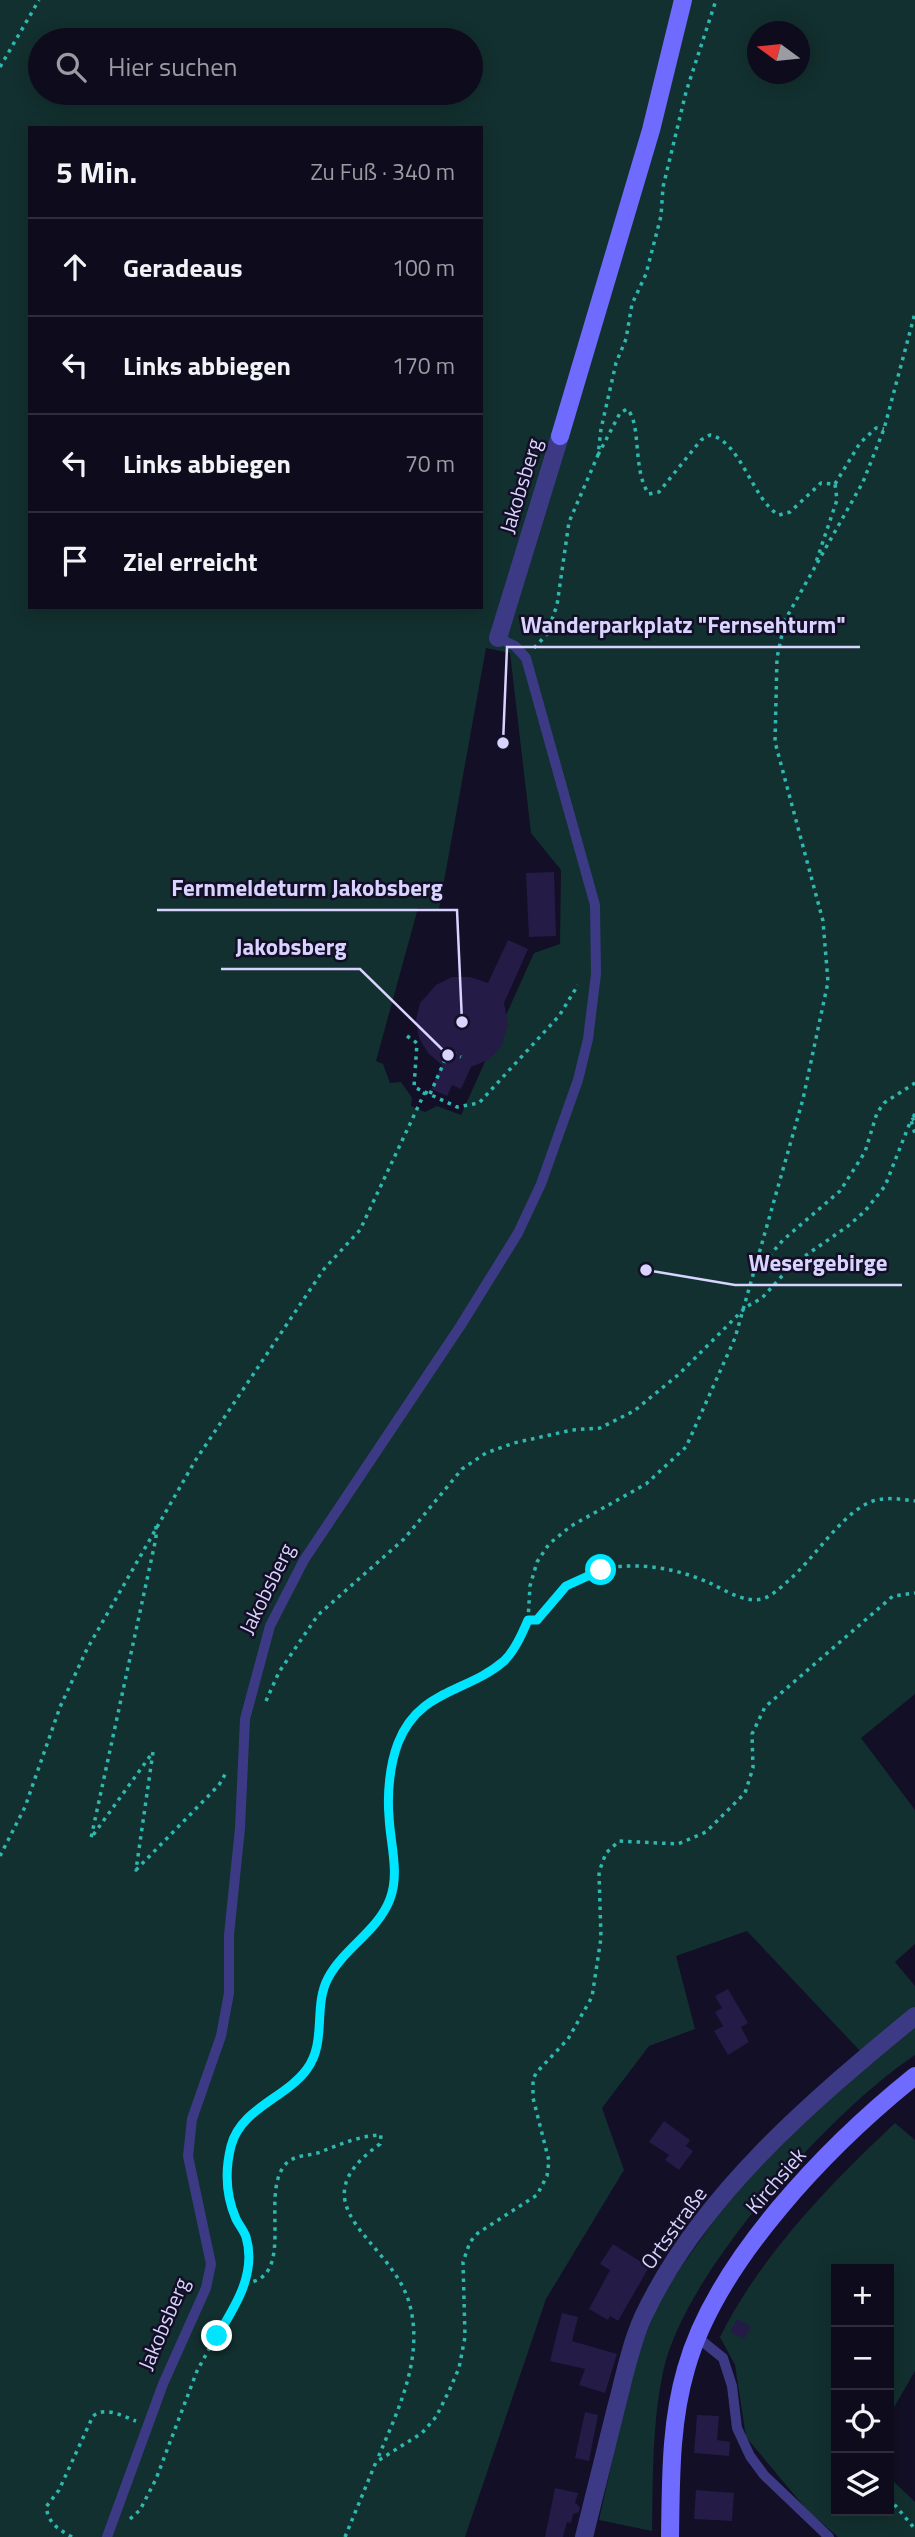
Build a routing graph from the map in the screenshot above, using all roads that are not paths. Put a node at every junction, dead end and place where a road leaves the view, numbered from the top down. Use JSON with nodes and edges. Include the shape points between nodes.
{"nodes":[{"id":1,"x":683,"y":0,"type":"edge"},
{"id":2,"x":561,"y":436,"type":"joint"},
{"id":3,"x":498,"y":638,"type":"joint"},
{"id":4,"x":915,"y":2016,"type":"edge"},
{"id":5,"x":915,"y":2076,"type":"edge"},
{"id":6,"x":697,"y":2337,"type":"junction"},
{"id":7,"x":107,"y":2537,"type":"edge"},
{"id":8,"x":584,"y":2537,"type":"edge"},
{"id":9,"x":670,"y":2537,"type":"edge"},
{"id":10,"x":829,"y":2537,"type":"edge"}],
"edges":[{"from":1,"to":2,"type":"main road","name":"Jakobsberg","via":[[651,130]]},
{"from":2,"to":3,"type":"street","name":"Jakobsberg"},
{"from":3,"to":7,"type":"lane","name":"Jakobsberg","via":[[526,658],[595,905],[596,974],[588,1039],[541,1184],[518,1233],[304,1560],[271,1626],[245,1719],[229,1993],[221,2036],[192,2119],[188,2156],[211,2264],[206,2288]]},
{"from":4,"to":8,"type":"street","name":"Ortsstraße","via":[[791,2126],[700,2225],[666,2273],[628,2358]]},
{"from":5,"to":6,"type":"main road","name":"Kirchsiek","via":[[855,2129],[792,2195],[728,2278]]},
{"from":6,"to":9,"type":"main road","name":"Kirchsiek","via":[[673,2434]]},
{"from":6,"to":10,"type":"lane","via":[[723,2358],[737,2428],[750,2456]]}]}
